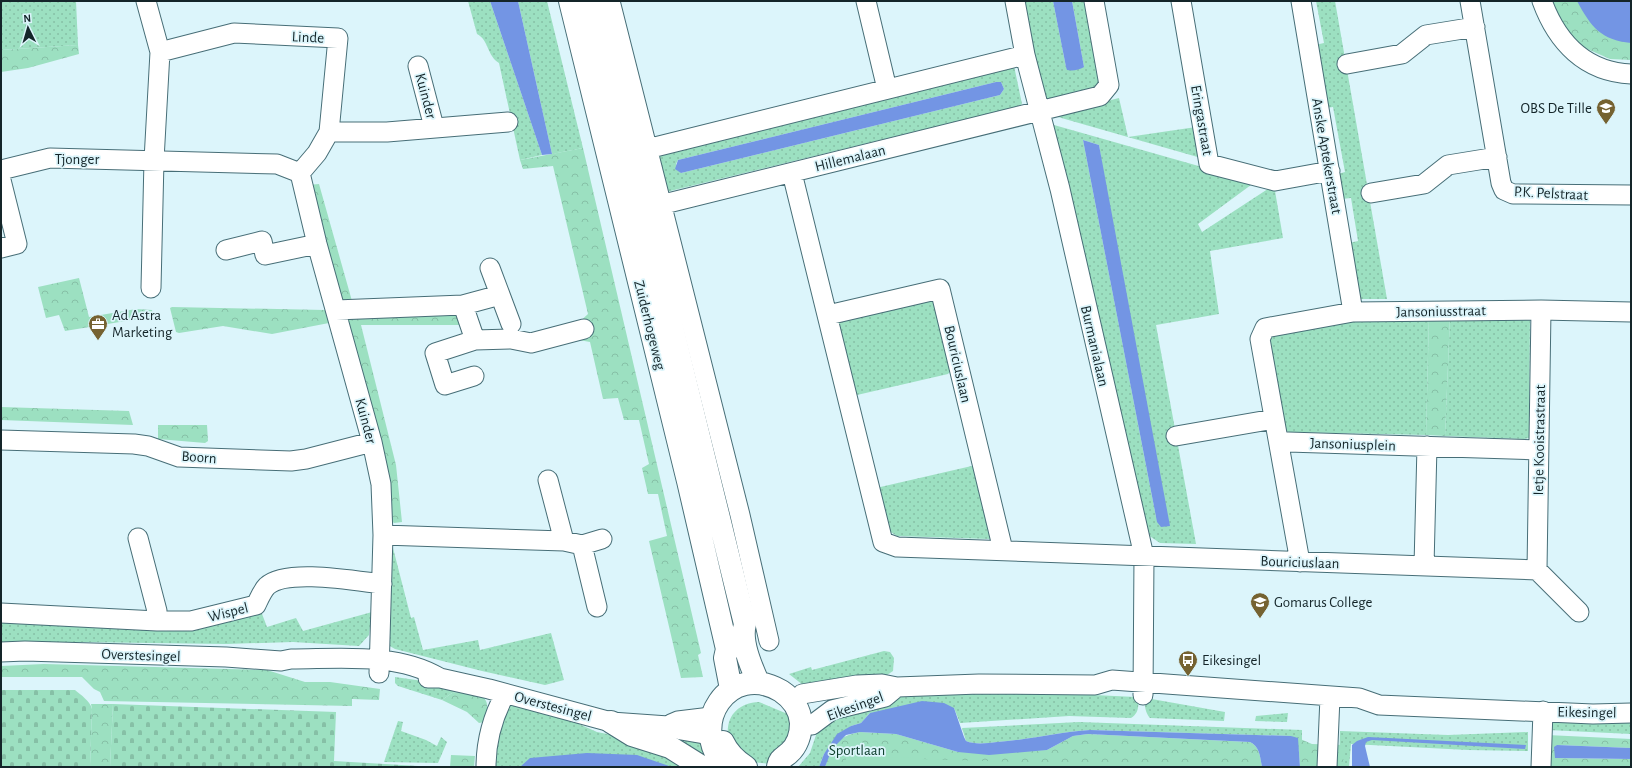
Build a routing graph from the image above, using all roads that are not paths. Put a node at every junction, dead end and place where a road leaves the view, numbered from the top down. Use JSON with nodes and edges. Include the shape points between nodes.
{"nodes":[{"id":1,"x":146,"y":1,"type":"edge"},
{"id":2,"x":570,"y":1,"type":"edge"},
{"id":3,"x":592,"y":1,"type":"edge"},
{"id":4,"x":610,"y":1,"type":"edge"},
{"id":5,"x":866,"y":1,"type":"edge"},
{"id":6,"x":1015,"y":1,"type":"edge"},
{"id":7,"x":1094,"y":1,"type":"edge"},
{"id":8,"x":1181,"y":1,"type":"edge"},
{"id":9,"x":1301,"y":1,"type":"edge"},
{"id":10,"x":1470,"y":1,"type":"edge"},
{"id":11,"x":1542,"y":1,"type":"edge"},
{"id":12,"x":1475,"y":27,"type":"junction"},
{"id":13,"x":160,"y":52,"type":"junction"},
{"id":14,"x":1025,"y":55,"type":"junction"},
{"id":15,"x":1347,"y":64,"type":"dead end"},
{"id":16,"x":418,"y":66,"type":"dead end"},
{"id":17,"x":1631,"y":74,"type":"edge"},
{"id":18,"x":887,"y":89,"type":"junction"},
{"id":19,"x":1039,"y":111,"type":"junction"},
{"id":20,"x":508,"y":122,"type":"dead end"},
{"id":21,"x":434,"y":127,"type":"junction"},
{"id":22,"x":329,"y":132,"type":"junction"},
{"id":23,"x":647,"y":149,"type":"junction"},
{"id":24,"x":1497,"y":157,"type":"junction"},
{"id":25,"x":154,"y":160,"type":"junction"},
{"id":26,"x":1,"y":170,"type":"edge"},
{"id":27,"x":1330,"y":171,"type":"junction"},
{"id":28,"x":300,"y":173,"type":"junction"},
{"id":29,"x":792,"y":173,"type":"junction"},
{"id":30,"x":1,"y":180,"type":"edge"},
{"id":31,"x":1371,"y":194,"type":"dead end"},
{"id":32,"x":1631,"y":195,"type":"edge"},
{"id":33,"x":660,"y":205,"type":"junction"},
{"id":34,"x":317,"y":244,"type":"junction"},
{"id":35,"x":1,"y":248,"type":"edge"},
{"id":36,"x":226,"y":250,"type":"dead end"},
{"id":37,"x":490,"y":268,"type":"dead end"},
{"id":38,"x":151,"y":288,"type":"dead end"},
{"id":39,"x":500,"y":294,"type":"junction"},
{"id":40,"x":463,"y":304,"type":"junction"},
{"id":41,"x":336,"y":310,"type":"junction"},
{"id":42,"x":1541,"y":310,"type":"junction"},
{"id":43,"x":1353,"y":312,"type":"junction"},
{"id":44,"x":1631,"y":312,"type":"edge"},
{"id":45,"x":828,"y":315,"type":"junction"},
{"id":46,"x":511,"y":324,"type":"dead end"},
{"id":47,"x":584,"y":329,"type":"dead end"},
{"id":48,"x":475,"y":340,"type":"junction"},
{"id":49,"x":474,"y":376,"type":"dead end"},
{"id":50,"x":1274,"y":419,"type":"junction"},
{"id":51,"x":1176,"y":436,"type":"dead end"},
{"id":52,"x":1,"y":440,"type":"edge"},
{"id":53,"x":372,"y":442,"type":"junction"},
{"id":54,"x":1279,"y":443,"type":"junction"},
{"id":55,"x":1427,"y":446,"type":"junction"},
{"id":56,"x":1538,"y":450,"type":"junction"},
{"id":57,"x":548,"y":480,"type":"dead end"},
{"id":58,"x":383,"y":535,"type":"junction"},
{"id":59,"x":138,"y":538,"type":"dead end"},
{"id":60,"x":602,"y":539,"type":"dead end"},
{"id":61,"x":573,"y":543,"type":"junction"},
{"id":62,"x":1003,"y":550,"type":"junction"},
{"id":63,"x":1144,"y":556,"type":"junction"},
{"id":64,"x":1300,"y":562,"type":"junction"},
{"id":65,"x":1424,"y":566,"type":"junction"},
{"id":66,"x":1537,"y":570,"type":"junction"},
{"id":67,"x":382,"y":584,"type":"junction"},
{"id":68,"x":597,"y":607,"type":"dead end"},
{"id":69,"x":1579,"y":612,"type":"dead end"},
{"id":70,"x":1,"y":613,"type":"edge"},
{"id":71,"x":157,"y":621,"type":"junction"},
{"id":72,"x":769,"y":641,"type":"dead end"},
{"id":73,"x":1,"y":652,"type":"edge"},
{"id":74,"x":380,"y":667,"type":"junction"},
{"id":75,"x":748,"y":685,"type":"junction"},
{"id":76,"x":897,"y":687,"type":"junction"},
{"id":77,"x":1143,"y":688,"type":"junction"},
{"id":78,"x":504,"y":694,"type":"junction"},
{"id":79,"x":799,"y":700,"type":"junction"},
{"id":80,"x":1329,"y":703,"type":"junction"},
{"id":81,"x":1543,"y":711,"type":"junction"},
{"id":82,"x":1631,"y":713,"type":"edge"},
{"id":83,"x":611,"y":722,"type":"junction"},
{"id":84,"x":812,"y":725,"type":"junction"},
{"id":85,"x":714,"y":729,"type":"junction"},
{"id":86,"x":486,"y":767,"type":"edge"},
{"id":87,"x":702,"y":767,"type":"edge"},
{"id":88,"x":726,"y":767,"type":"edge"},
{"id":89,"x":746,"y":767,"type":"edge"},
{"id":90,"x":778,"y":767,"type":"edge"},
{"id":91,"x":788,"y":767,"type":"edge"},
{"id":92,"x":1327,"y":767,"type":"edge"},
{"id":93,"x":1541,"y":767,"type":"edge"}],
"edges":[{"from":1,"to":13,"type":"street"},
{"from":2,"to":75,"type":"main road","name":"Zuiderhogeweg","via":[[727,649],[734,655]]},
{"from":3,"to":75,"type":"main road","name":"Zuiderhogeweg","via":[[745,624],[743,632],[751,668]]},
{"from":4,"to":23,"type":"street"},
{"from":5,"to":18,"type":"street"},
{"from":6,"to":14,"type":"street","name":"Burmanialaan"},
{"from":7,"to":19,"type":"street","name":"Hillemalaan","via":[[1109,85],[1100,96]]},
{"from":8,"to":27,"type":"street","name":"Eringastraat","via":[[1209,164],[1275,181]]},
{"from":9,"to":27,"type":"street","name":"Anske Aptekerstraat"},
{"from":10,"to":12,"type":"street","name":"P.K. Pelstraat"},
{"from":11,"to":17,"type":"street","via":[[1556,32],[1578,55],[1596,66]]},
{"from":12,"to":15,"type":"street","via":[[1426,35],[1402,54]]},
{"from":12,"to":24,"type":"street","name":"P.K. Pelstraat"},
{"from":13,"to":22,"type":"street","name":"Linde","via":[[234,33],[338,38]]},
{"from":13,"to":25,"type":"street"},
{"from":14,"to":18,"type":"street"},
{"from":14,"to":19,"type":"street","name":"Burmanialaan"},
{"from":16,"to":21,"type":"street","name":"Kuinder"},
{"from":18,"to":23,"type":"street"},
{"from":19,"to":29,"type":"street","name":"Hillemalaan"},
{"from":19,"to":63,"type":"street","name":"Burmanialaan","via":[[1060,189]]},
{"from":20,"to":21,"type":"street","name":"Kuinder"},
{"from":21,"to":22,"type":"street","name":"Kuinder","via":[[387,132]]},
{"from":22,"to":28,"type":"street","name":"Linde","via":[[317,153]]},
{"from":23,"to":33,"type":"street"},
{"from":24,"to":31,"type":"street","via":[[1448,165],[1424,184]]},
{"from":24,"to":32,"type":"street","name":"P.K. Pelstraat","via":[[1504,190],[1513,194]]},
{"from":25,"to":26,"type":"street","name":"Tjonger","via":[[50,158]]},
{"from":25,"to":28,"type":"street","name":"Tjonger","via":[[277,164]]},
{"from":25,"to":38,"type":"street"},
{"from":27,"to":43,"type":"street","name":"Anske Aptekerstraat"},
{"from":28,"to":34,"type":"street","name":"Kuinder"},
{"from":29,"to":33,"type":"street","name":"Hillemalaan"},
{"from":29,"to":45,"type":"street","name":"Bouriciuslaan"},
{"from":30,"to":35,"type":"street","via":[[17,244]]},
{"from":33,"to":72,"type":"street","via":[[740,515]]},
{"from":34,"to":36,"type":"street","via":[[265,255],[262,241]]},
{"from":34,"to":41,"type":"street","name":"Kuinder"},
{"from":37,"to":39,"type":"street"},
{"from":39,"to":40,"type":"street"},
{"from":39,"to":46,"type":"street"},
{"from":40,"to":41,"type":"street"},
{"from":40,"to":48,"type":"street"},
{"from":41,"to":53,"type":"street","name":"Kuinder"},
{"from":42,"to":43,"type":"street","name":"Jansoniusstraat"},
{"from":42,"to":44,"type":"street","name":"Jansoniusstraat"},
{"from":42,"to":56,"type":"street","name":"Ietje Kooistrastraat"},
{"from":43,"to":50,"type":"street","name":"Jansoniusstraat","via":[[1265,328],[1260,339]]},
{"from":45,"to":62,"type":"street","name":"Bouriciuslaan","via":[[883,542],[897,547]]},
{"from":45,"to":62,"type":"street","name":"Bouriciuslaan","via":[[940,289]]},
{"from":47,"to":48,"type":"street","via":[[531,344],[511,339]]},
{"from":48,"to":49,"type":"street","via":[[435,353],[445,385]]},
{"from":50,"to":51,"type":"street"},
{"from":50,"to":54,"type":"street"},
{"from":52,"to":53,"type":"street","name":"Boorn","via":[[134,444],[179,457],[291,461]]},
{"from":53,"to":58,"type":"street","name":"Kuinder","via":[[381,484]]},
{"from":54,"to":55,"type":"street","name":"Jansoniusplein"},
{"from":54,"to":64,"type":"street"},
{"from":55,"to":56,"type":"street","name":"Jansoniusplein"},
{"from":55,"to":65,"type":"street"},
{"from":56,"to":66,"type":"street","name":"Ietje Kooistrastraat"},
{"from":57,"to":61,"type":"street"},
{"from":58,"to":61,"type":"street"},
{"from":58,"to":67,"type":"street","name":"Kuinder"},
{"from":59,"to":71,"type":"street","via":[[157,611]]},
{"from":60,"to":61,"type":"street"},
{"from":61,"to":68,"type":"street"},
{"from":62,"to":63,"type":"street","name":"Bouriciuslaan"},
{"from":63,"to":64,"type":"street","name":"Bouriciuslaan"},
{"from":63,"to":77,"type":"street","name":"Burmanialaan"},
{"from":64,"to":65,"type":"street","name":"Bouriciuslaan"},
{"from":65,"to":66,"type":"street","name":"Bouriciuslaan"},
{"from":66,"to":69,"type":"street"},
{"from":67,"to":71,"type":"street","name":"Wispel","via":[[300,576],[265,587],[256,605],[191,621]]},
{"from":67,"to":74,"type":"street","name":"Kuinder"},
{"from":70,"to":71,"type":"street","name":"Wispel"},
{"from":73,"to":74,"type":"street","name":"Overstesingel","via":[[281,661],[291,659]]},
{"from":74,"to":78,"type":"street","name":"Overstesingel","via":[[402,663],[428,671],[440,678]]},
{"from":75,"to":79,"type":"main road","via":[[769,684]]},
{"from":75,"to":85,"type":"main road"},
{"from":76,"to":77,"type":"street","name":"Eikesingel","via":[[979,684],[1095,685],[1112,680]]},
{"from":76,"to":79,"type":"street","name":"Eikesingel","via":[[882,684],[857,685]]},
{"from":76,"to":84,"type":"street","name":"Eikesingel","via":[[885,697],[832,710]]},
{"from":77,"to":80,"type":"street","name":"Eikesingel"},
{"from":78,"to":83,"type":"street","name":"Overstesingel"},
{"from":78,"to":86,"type":"street","via":[[494,713],[488,734]]},
{"from":79,"to":84,"type":"main road"},
{"from":79,"to":90,"type":"main road","via":[[799,737],[789,753],[779,761]]},
{"from":80,"to":81,"type":"street","name":"Eikesingel","via":[[1359,709],[1379,704]]},
{"from":80,"to":92,"type":"street"},
{"from":81,"to":82,"type":"street","name":"Eikesingel"},
{"from":81,"to":93,"type":"street","name":"Eikesingel"},
{"from":83,"to":85,"type":"street","name":"Overstesingel","via":[[668,726],[681,730]]},
{"from":83,"to":87,"type":"main road","via":[[632,735],[670,747]]},
{"from":84,"to":91,"type":"main road","via":[[806,749],[797,761]]},
{"from":85,"to":88,"type":"main road","via":[[716,752]]},
{"from":85,"to":89,"type":"main road","via":[[727,750]]}]}
